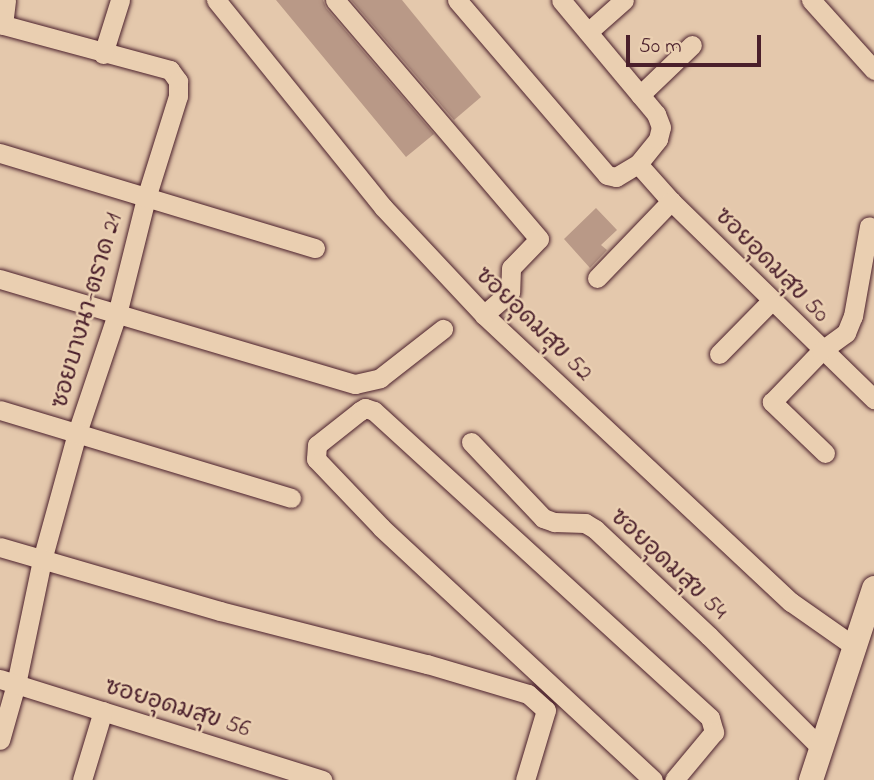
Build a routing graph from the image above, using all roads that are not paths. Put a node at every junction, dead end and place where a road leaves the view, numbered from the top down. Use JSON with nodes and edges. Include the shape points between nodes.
{"nodes":[{"id":1,"x":6,"y":0,"type":"edge"},
{"id":2,"x":120,"y":0,"type":"edge"},
{"id":3,"x":216,"y":0,"type":"edge"},
{"id":4,"x":335,"y":0,"type":"edge"},
{"id":5,"x":457,"y":0,"type":"edge"},
{"id":6,"x":561,"y":0,"type":"edge"},
{"id":7,"x":624,"y":0,"type":"edge"},
{"id":8,"x":811,"y":0,"type":"edge"},
{"id":9,"x":1,"y":24,"type":"edge"},
{"id":10,"x":588,"y":32,"type":"junction"},
{"id":11,"x":692,"y":45,"type":"dead end"},
{"id":12,"x":103,"y":54,"type":"junction"},
{"id":13,"x":874,"y":70,"type":"edge"},
{"id":14,"x":640,"y":94,"type":"junction"},
{"id":15,"x":0,"y":153,"type":"edge"},
{"id":16,"x":638,"y":164,"type":"junction"},
{"id":17,"x":146,"y":198,"type":"junction"},
{"id":18,"x":671,"y":201,"type":"junction"},
{"id":19,"x":869,"y":226,"type":"dead end"},
{"id":20,"x":315,"y":248,"type":"dead end"},
{"id":21,"x":597,"y":278,"type":"dead end"},
{"id":22,"x":0,"y":279,"type":"edge"},
{"id":23,"x":771,"y":301,"type":"junction"},
{"id":24,"x":117,"y":314,"type":"junction"},
{"id":25,"x":484,"y":315,"type":"junction"},
{"id":26,"x":443,"y":329,"type":"dead end"},
{"id":27,"x":821,"y":351,"type":"junction"},
{"id":28,"x":719,"y":354,"type":"dead end"},
{"id":29,"x":874,"y":399,"type":"edge"},
{"id":30,"x":0,"y":410,"type":"edge"},
{"id":31,"x":77,"y":433,"type":"junction"},
{"id":32,"x":471,"y":442,"type":"dead end"},
{"id":33,"x":825,"y":453,"type":"dead end"},
{"id":34,"x":291,"y":498,"type":"dead end"},
{"id":35,"x":0,"y":547,"type":"edge"},
{"id":36,"x":42,"y":561,"type":"junction"},
{"id":37,"x":874,"y":588,"type":"edge"},
{"id":38,"x":855,"y":647,"type":"junction"},
{"id":39,"x":8,"y":682,"type":"edge"},
{"id":40,"x":103,"y":711,"type":"junction"},
{"id":41,"x":0,"y":740,"type":"edge"},
{"id":42,"x":822,"y":749,"type":"junction"},
{"id":43,"x":82,"y":780,"type":"edge"},
{"id":44,"x":323,"y":780,"type":"edge"},
{"id":45,"x":525,"y":780,"type":"edge"},
{"id":46,"x":653,"y":780,"type":"edge"},
{"id":47,"x":674,"y":780,"type":"edge"},
{"id":48,"x":811,"y":780,"type":"edge"}],
"edges":[{"from":1,"to":9,"type":"street"},
{"from":2,"to":12,"type":"street"},
{"from":3,"to":25,"type":"street","name":"ซอยอุดมสุข 52","via":[[383,207]]},
{"from":4,"to":25,"type":"street","via":[[539,239],[511,268],[510,292]]},
{"from":5,"to":16,"type":"street","via":[[607,175],[616,177]]},
{"from":6,"to":10,"type":"street"},
{"from":7,"to":10,"type":"street"},
{"from":8,"to":13,"type":"street"},
{"from":9,"to":12,"type":"street","name":"ซอยบางนา-ตราด 21"},
{"from":10,"to":14,"type":"street"},
{"from":11,"to":14,"type":"street"},
{"from":12,"to":17,"type":"street","name":"ซอยบางนา-ตราด 21","via":[[170,70],[178,81],[178,96]]},
{"from":14,"to":16,"type":"street","via":[[661,127],[658,139]]},
{"from":15,"to":17,"type":"street"},
{"from":16,"to":18,"type":"street","name":"ซอยอุดมสุข 50"},
{"from":17,"to":20,"type":"street"},
{"from":17,"to":24,"type":"street","name":"ซอยบางนา-ตราด 21"},
{"from":18,"to":21,"type":"street"},
{"from":18,"to":23,"type":"street","name":"ซอยอุดมสุข 50"},
{"from":19,"to":27,"type":"street","via":[[853,316],[846,333]]},
{"from":22,"to":24,"type":"street"},
{"from":23,"to":27,"type":"street","name":"ซอยอุดมสุข 50"},
{"from":23,"to":28,"type":"street"},
{"from":24,"to":26,"type":"street","via":[[355,384],[380,378]]},
{"from":24,"to":31,"type":"street","name":"ซอยบางนา-ตราด 21"},
{"from":25,"to":38,"type":"street","name":"ซอยอุดมสุข 52","via":[[791,602]]},
{"from":27,"to":29,"type":"street","name":"ซอยอุดมสุข 50"},
{"from":27,"to":33,"type":"street","via":[[772,402]]},
{"from":30,"to":31,"type":"street"},
{"from":31,"to":34,"type":"street"},
{"from":31,"to":36,"type":"street","name":"ซอยบางนา-ตราด 21"},
{"from":32,"to":42,"type":"street","name":"ซอยอุดมสุข 54","via":[[543,518],[585,523],[595,529]]},
{"from":35,"to":36,"type":"street"},
{"from":36,"to":39,"type":"street","name":"ซอยบางนา-ตราด 21"},
{"from":36,"to":45,"type":"street","via":[[527,694],[546,710]]},
{"from":37,"to":38,"type":"main road"},
{"from":38,"to":42,"type":"main road"},
{"from":39,"to":40,"type":"street","name":"ซอยอุดมสุข 56"},
{"from":39,"to":41,"type":"street","name":"ซอยบางนา-ตราด 21"},
{"from":40,"to":43,"type":"street"},
{"from":40,"to":44,"type":"street","name":"ซอยอุดมสุข 56"},
{"from":42,"to":48,"type":"main road"},
{"from":46,"to":47,"type":"street","via":[[380,527],[316,459],[317,446],[360,411],[374,411],[710,718],[715,732]]}]}
